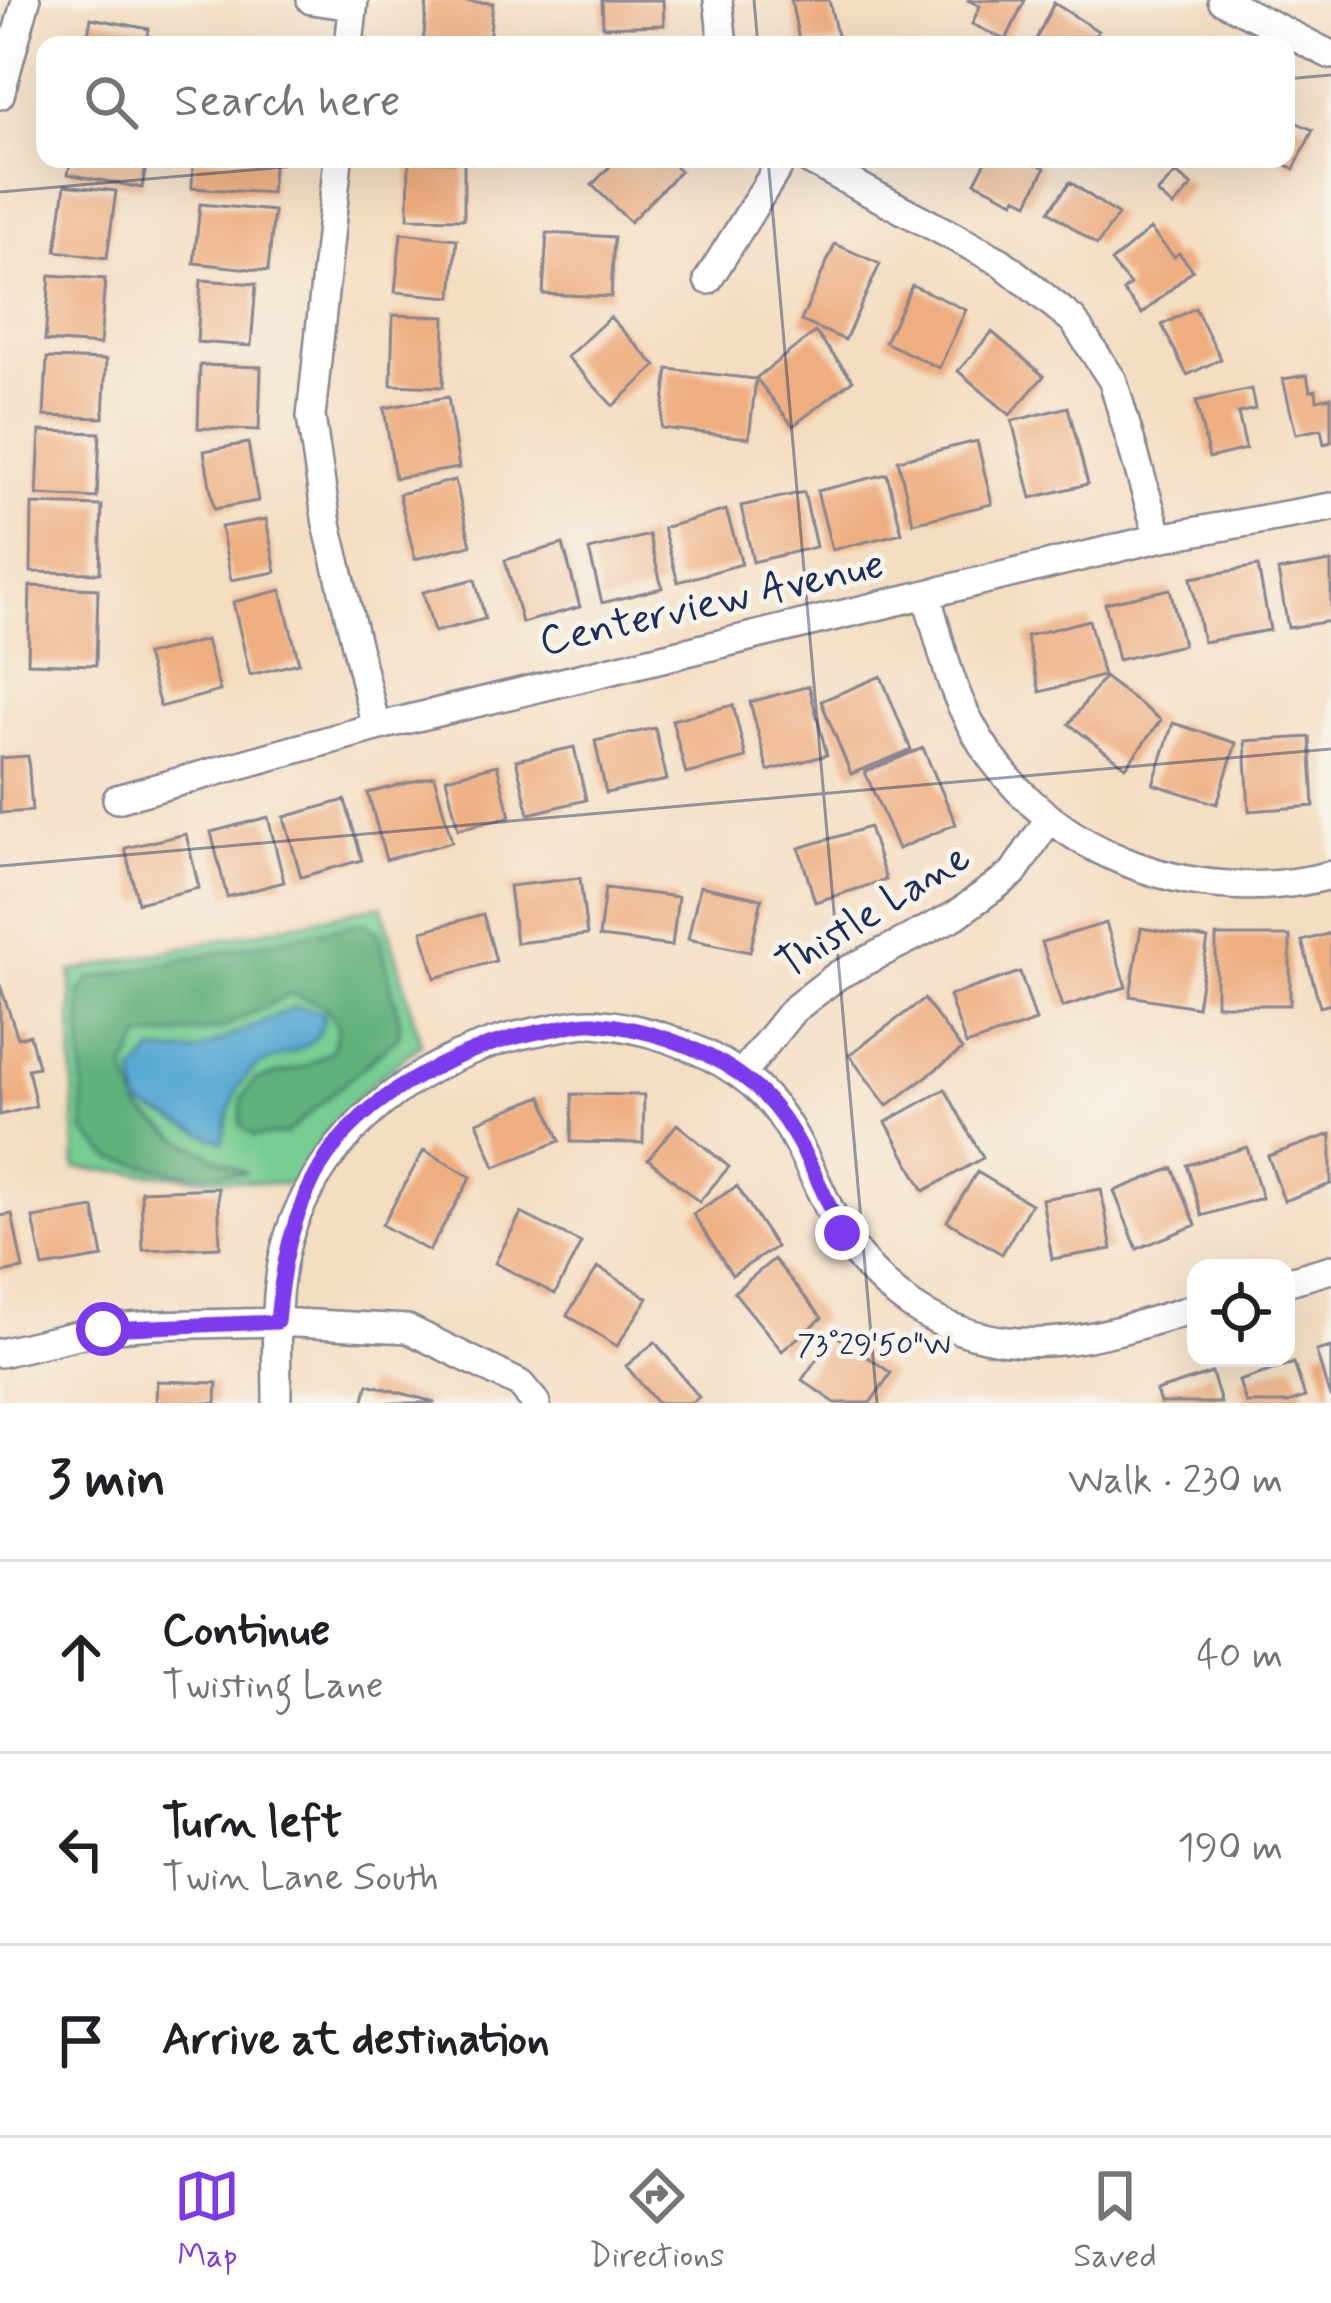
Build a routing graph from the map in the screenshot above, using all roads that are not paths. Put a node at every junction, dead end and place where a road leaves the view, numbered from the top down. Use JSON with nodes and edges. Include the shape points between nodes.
{"nodes":[{"id":1,"x":26,"y":0,"type":"edge"},
{"id":2,"x":311,"y":0,"type":"edge"},
{"id":3,"x":718,"y":0,"type":"edge"},
{"id":4,"x":1222,"y":0,"type":"edge"},
{"id":5,"x":354,"y":3,"type":"edge"},
{"id":6,"x":350,"y":36,"type":"edge"},
{"id":7,"x":722,"y":36,"type":"edge"},
{"id":8,"x":1293,"y":36,"type":"edge"},
{"id":9,"x":1295,"y":37,"type":"edge"},
{"id":10,"x":1331,"y":55,"type":"edge"},
{"id":11,"x":0,"y":95,"type":"edge"},
{"id":12,"x":337,"y":168,"type":"edge"},
{"id":13,"x":777,"y":168,"type":"edge"},
{"id":14,"x":824,"y":168,"type":"edge"},
{"id":15,"x":708,"y":280,"type":"dead end"},
{"id":16,"x":1331,"y":507,"type":"edge"},
{"id":17,"x":1159,"y":538,"type":"junction"},
{"id":18,"x":927,"y":596,"type":"junction"},
{"id":19,"x":376,"y":727,"type":"junction"},
{"id":20,"x":117,"y":799,"type":"dead end"},
{"id":21,"x":1049,"y":818,"type":"junction"},
{"id":22,"x":1331,"y":875,"type":"edge"},
{"id":23,"x":741,"y":1075,"type":"junction"},
{"id":24,"x":1331,"y":1269,"type":"edge"},
{"id":25,"x":1295,"y":1279,"type":"edge"},
{"id":26,"x":1187,"y":1312,"type":"edge"},
{"id":27,"x":277,"y":1322,"type":"junction"},
{"id":28,"x":0,"y":1353,"type":"edge"},
{"id":29,"x":277,"y":1403,"type":"edge"},
{"id":30,"x":536,"y":1403,"type":"edge"}],
"edges":[{"from":1,"to":11,"type":"street"},
{"from":2,"to":5,"type":"street"},
{"from":3,"to":7,"type":"street"},
{"from":4,"to":8,"type":"street"},
{"from":5,"to":6,"type":"street"},
{"from":9,"to":10,"type":"street"},
{"from":12,"to":19,"type":"street","via":[[311,417],[327,524]]},
{"from":13,"to":15,"type":"street"},
{"from":14,"to":17,"type":"street","via":[[1001,262],[1072,320],[1113,381]]},
{"from":16,"to":17,"type":"street","name":"Centerview Avenue"},
{"from":17,"to":18,"type":"street","name":"Centerview Avenue"},
{"from":18,"to":19,"type":"street","name":"Centerview Avenue"},
{"from":18,"to":21,"type":"street","via":[[969,721],[1000,769]]},
{"from":19,"to":20,"type":"street","name":"Centerview Avenue"},
{"from":21,"to":22,"type":"street","via":[[1127,865],[1219,887]]},
{"from":21,"to":23,"type":"street","name":"Thistle Lane","via":[[1013,873],[956,914],[838,975],[794,1010]]},
{"from":23,"to":26,"type":"street","via":[[792,1128],[842,1233],[877,1278],[937,1322],[1036,1343],[1089,1340]]},
{"from":23,"to":27,"type":"street","via":[[670,1038],[591,1023],[504,1037],[424,1071],[322,1162],[282,1264]]},
{"from":24,"to":25,"type":"street"},
{"from":27,"to":28,"type":"street","via":[[103,1329]]},
{"from":27,"to":29,"type":"street"},
{"from":27,"to":30,"type":"street","via":[[408,1329],[520,1384]]}]}
